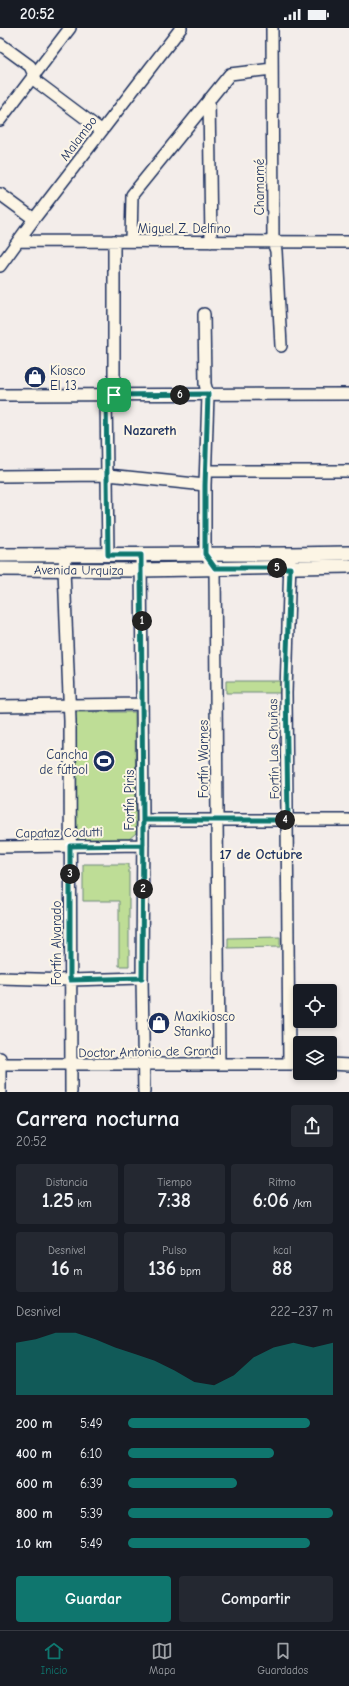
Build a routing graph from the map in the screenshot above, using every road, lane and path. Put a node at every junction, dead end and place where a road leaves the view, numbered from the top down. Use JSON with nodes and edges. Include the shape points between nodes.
{"nodes":[{"id":1,"x":70,"y":28,"type":"edge"},
{"id":2,"x":181,"y":28,"type":"edge"},
{"id":3,"x":272,"y":28,"type":"edge"},
{"id":4,"x":0,"y":44,"type":"edge"},
{"id":5,"x":272,"y":69,"type":"junction"},
{"id":6,"x":34,"y":75,"type":"junction"},
{"id":7,"x":209,"y":99,"type":"junction"},
{"id":8,"x":0,"y":120,"type":"edge"},
{"id":9,"x":101,"y":130,"type":"junction"},
{"id":10,"x":0,"y":194,"type":"edge"},
{"id":11,"x":34,"y":219,"type":"junction"},
{"id":12,"x":18,"y":241,"type":"junction"},
{"id":13,"x":114,"y":241,"type":"junction"},
{"id":14,"x":131,"y":242,"type":"junction"},
{"id":15,"x":212,"y":242,"type":"junction"},
{"id":16,"x":273,"y":242,"type":"junction"},
{"id":17,"x":349,"y":242,"type":"edge"},
{"id":18,"x":0,"y":266,"type":"edge"},
{"id":19,"x":204,"y":314,"type":"dead end"},
{"id":20,"x":281,"y":346,"type":"dead end"},
{"id":21,"x":208,"y":394,"type":"junction"},
{"id":22,"x":349,"y":394,"type":"edge"},
{"id":23,"x":110,"y":395,"type":"junction"},
{"id":24,"x":0,"y":396,"type":"edge"},
{"id":25,"x":206,"y":471,"type":"junction"},
{"id":26,"x":349,"y":471,"type":"edge"},
{"id":27,"x":108,"y":475,"type":"junction"},
{"id":28,"x":0,"y":476,"type":"edge"},
{"id":29,"x":205,"y":485,"type":"junction"},
{"id":30,"x":349,"y":553,"type":"edge"},
{"id":31,"x":205,"y":554,"type":"junction"},
{"id":32,"x":290,"y":554,"type":"junction"},
{"id":33,"x":0,"y":555,"type":"edge"},
{"id":34,"x":65,"y":555,"type":"junction"},
{"id":35,"x":108,"y":555,"type":"junction"},
{"id":36,"x":141,"y":555,"type":"junction"},
{"id":37,"x":349,"y":566,"type":"edge"},
{"id":38,"x":215,"y":568,"type":"junction"},
{"id":39,"x":290,"y":568,"type":"junction"},
{"id":40,"x":0,"y":569,"type":"edge"},
{"id":41,"x":64,"y":569,"type":"junction"},
{"id":42,"x":141,"y":570,"type":"junction"},
{"id":43,"x":142,"y":704,"type":"junction"},
{"id":44,"x":69,"y":705,"type":"junction"},
{"id":45,"x":0,"y":706,"type":"edge"},
{"id":46,"x":143,"y":820,"type":"junction"},
{"id":47,"x":216,"y":820,"type":"junction"},
{"id":48,"x":288,"y":820,"type":"junction"},
{"id":49,"x":349,"y":820,"type":"edge"},
{"id":50,"x":143,"y":845,"type":"junction"},
{"id":51,"x":70,"y":846,"type":"junction"},
{"id":52,"x":0,"y":847,"type":"edge"},
{"id":53,"x":0,"y":978,"type":"edge"},
{"id":54,"x":142,"y":978,"type":"junction"},
{"id":55,"x":70,"y":980,"type":"junction"},
{"id":56,"x":293,"y":1036,"type":"edge"},
{"id":57,"x":0,"y":1058,"type":"edge"},
{"id":58,"x":0,"y":1064,"type":"edge"},
{"id":59,"x":219,"y":1064,"type":"junction"},
{"id":60,"x":293,"y":1064,"type":"edge"},
{"id":61,"x":337,"y":1064,"type":"edge"},
{"id":62,"x":71,"y":1065,"type":"junction"},
{"id":63,"x":144,"y":1065,"type":"junction"},
{"id":64,"x":349,"y":1065,"type":"edge"},
{"id":65,"x":0,"y":1092,"type":"edge"},
{"id":66,"x":71,"y":1092,"type":"edge"},
{"id":67,"x":144,"y":1092,"type":"edge"}],
"edges":[{"from":1,"to":6,"type":"street"},
{"from":2,"to":9,"type":"street","name":"Malambo"},
{"from":3,"to":5,"type":"street","name":"Chamamé"},
{"from":4,"to":6,"type":"street","via":[[30,66]]},
{"from":5,"to":7,"type":"street","via":[[230,74]]},
{"from":5,"to":16,"type":"street","name":"Chamamé"},
{"from":6,"to":8,"type":"street"},
{"from":6,"to":9,"type":"street","via":[[37,82]]},
{"from":7,"to":14,"type":"street","via":[[132,195]]},
{"from":7,"to":15,"type":"street"},
{"from":9,"to":11,"type":"street","name":"Malambo"},
{"from":10,"to":11,"type":"street"},
{"from":11,"to":12,"type":"street","name":"Malambo"},
{"from":12,"to":13,"type":"street","name":"Miguel Z. Delfino"},
{"from":12,"to":18,"type":"street","name":"Malambo"},
{"from":13,"to":14,"type":"street","name":"Miguel Z. Delfino"},
{"from":13,"to":23,"type":"street"},
{"from":14,"to":15,"type":"street","name":"Miguel Z. Delfino"},
{"from":15,"to":16,"type":"street","name":"Miguel Z. Delfino"},
{"from":16,"to":17,"type":"street","name":"Miguel Z. Delfino"},
{"from":16,"to":20,"type":"street","name":"Chamamé","via":[[276,251]]},
{"from":19,"to":21,"type":"street","via":[[205,384]]},
{"from":21,"to":22,"type":"street"},
{"from":21,"to":23,"type":"street"},
{"from":21,"to":25,"type":"street"},
{"from":23,"to":24,"type":"street"},
{"from":23,"to":27,"type":"street"},
{"from":25,"to":26,"type":"street"},
{"from":25,"to":29,"type":"street"},
{"from":27,"to":28,"type":"street"},
{"from":27,"to":29,"type":"street"},
{"from":27,"to":35,"type":"street"},
{"from":29,"to":31,"type":"street"},
{"from":30,"to":32,"type":"main road","name":"Avenida Urquiza"},
{"from":31,"to":32,"type":"main road","name":"Avenida Urquiza"},
{"from":31,"to":36,"type":"main road","name":"Avenida Urquiza"},
{"from":31,"to":38,"type":"street"},
{"from":32,"to":39,"type":"street","name":"Fortín Las Chuñas"},
{"from":33,"to":34,"type":"main road","name":"Avenida Urquiza"},
{"from":34,"to":35,"type":"main road","name":"Avenida Urquiza"},
{"from":34,"to":41,"type":"street","name":"Fortín Alvarado"},
{"from":35,"to":36,"type":"main road","name":"Avenida Urquiza"},
{"from":36,"to":42,"type":"street","name":"Fortín Piris"},
{"from":37,"to":39,"type":"main road","name":"Avenida Urquiza"},
{"from":38,"to":39,"type":"main road","name":"Avenida Urquiza"},
{"from":38,"to":42,"type":"main road","name":"Avenida Urquiza"},
{"from":38,"to":47,"type":"street","name":"Fortín Warnes"},
{"from":39,"to":48,"type":"street","name":"Fortín Las Chuñas","via":[[286,681]]},
{"from":40,"to":41,"type":"main road","name":"Avenida Urquiza"},
{"from":41,"to":42,"type":"main road","name":"Avenida Urquiza"},
{"from":41,"to":44,"type":"street","name":"Fortín Alvarado"},
{"from":42,"to":43,"type":"street","name":"Fortín Piris"},
{"from":43,"to":44,"type":"street"},
{"from":43,"to":46,"type":"street","name":"Fortín Piris"},
{"from":44,"to":45,"type":"street"},
{"from":44,"to":51,"type":"street","name":"Fortín Alvarado"},
{"from":46,"to":47,"type":"street"},
{"from":46,"to":50,"type":"street","name":"Fortín Piris"},
{"from":47,"to":48,"type":"street"},
{"from":47,"to":59,"type":"street","name":"Fortín Warnes"},
{"from":48,"to":49,"type":"street"},
{"from":48,"to":56,"type":"street","name":"Fortín Las Chuñas"},
{"from":50,"to":51,"type":"street","name":"Capataz Codutti"},
{"from":50,"to":54,"type":"street","name":"Fortín Piris"},
{"from":51,"to":52,"type":"street","name":"Capataz Codutti"},
{"from":51,"to":55,"type":"street","name":"Fortín Alvarado"},
{"from":53,"to":55,"type":"street"},
{"from":54,"to":55,"type":"street"},
{"from":54,"to":63,"type":"street","name":"Fortín Piris"},
{"from":55,"to":62,"type":"street","name":"Fortín Alvarado"},
{"from":57,"to":58,"type":"street"},
{"from":58,"to":62,"type":"street","name":"Doctor Antonio de Grandi"},
{"from":58,"to":65,"type":"street"},
{"from":59,"to":60,"type":"street","name":"Doctor Antonio de Grandi"},
{"from":59,"to":63,"type":"street","name":"Doctor Antonio de Grandi"},
{"from":61,"to":64,"type":"street"},
{"from":62,"to":63,"type":"street","name":"Doctor Antonio de Grandi"},
{"from":62,"to":66,"type":"street","name":"Fortín Alvarado"},
{"from":63,"to":67,"type":"street","name":"Fortín Piris"}]}
